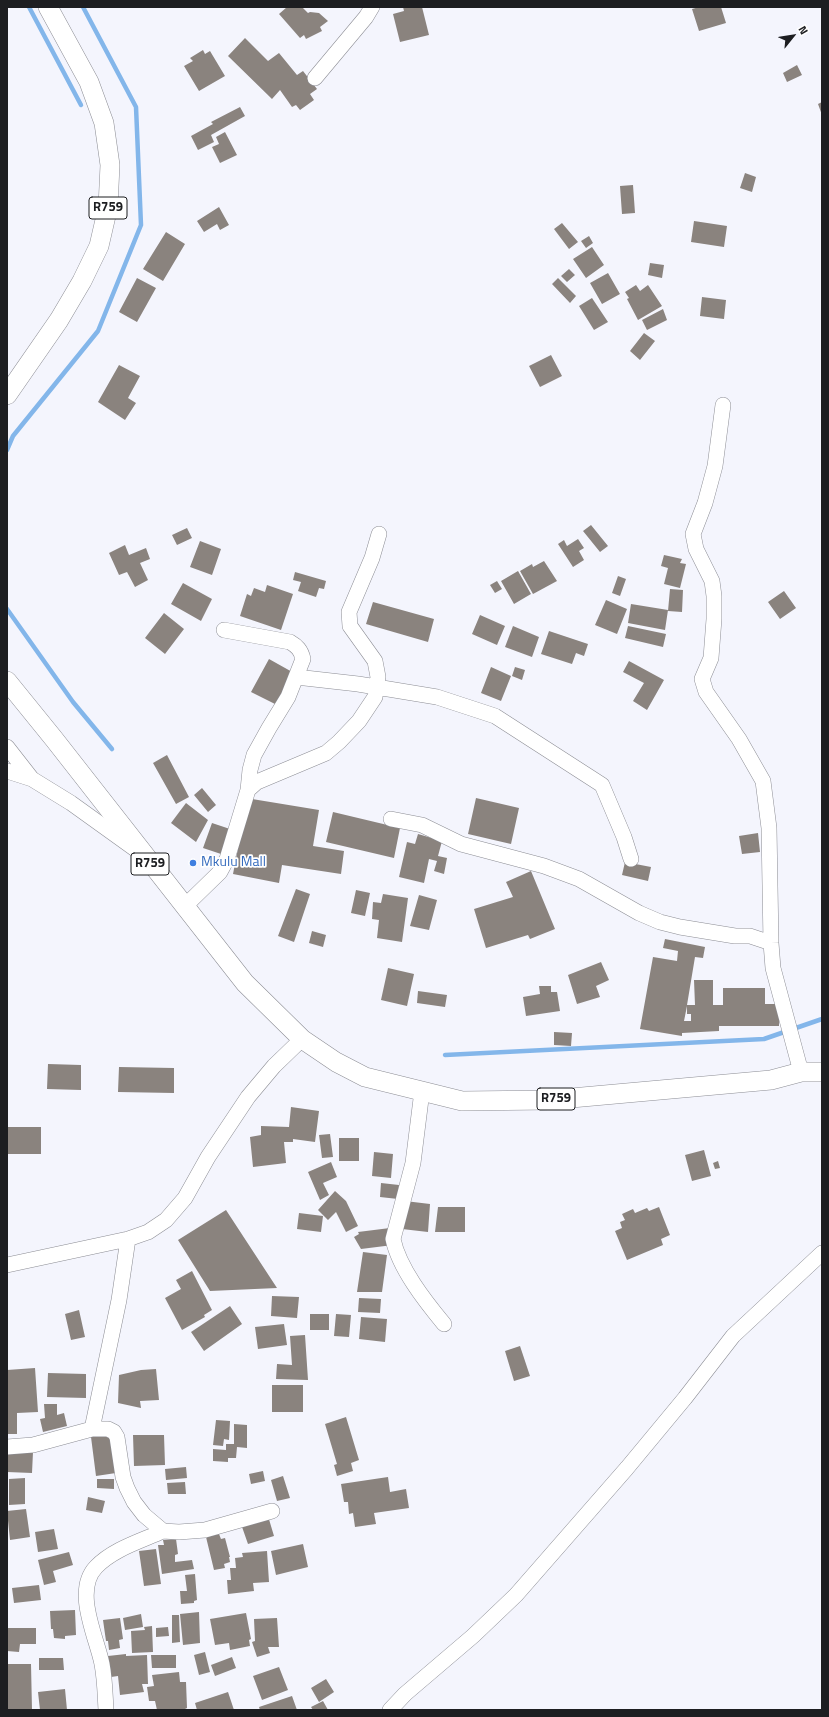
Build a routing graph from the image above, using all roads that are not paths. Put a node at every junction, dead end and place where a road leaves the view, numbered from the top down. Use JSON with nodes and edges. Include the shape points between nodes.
{"nodes":[{"id":1,"x":48,"y":7,"type":"edge"},
{"id":2,"x":372,"y":7,"type":"edge"},
{"id":3,"x":315,"y":78,"type":"dead end"},
{"id":4,"x":7,"y":395,"type":"edge"},
{"id":5,"x":723,"y":405,"type":"dead end"},
{"id":6,"x":379,"y":534,"type":"dead end"},
{"id":7,"x":224,"y":630,"type":"dead end"},
{"id":8,"x":296,"y":678,"type":"junction"},
{"id":9,"x":7,"y":681,"type":"edge"},
{"id":10,"x":377,"y":687,"type":"junction"},
{"id":11,"x":7,"y":747,"type":"edge"},
{"id":12,"x":7,"y":771,"type":"edge"},
{"id":13,"x":32,"y":779,"type":"junction"},
{"id":14,"x":248,"y":790,"type":"junction"},
{"id":15,"x":392,"y":819,"type":"dead end"},
{"id":16,"x":142,"y":854,"type":"junction"},
{"id":17,"x":631,"y":859,"type":"dead end"},
{"id":18,"x":184,"y":907,"type":"junction"},
{"id":19,"x":771,"y":943,"type":"junction"},
{"id":20,"x":302,"y":1040,"type":"junction"},
{"id":21,"x":801,"y":1072,"type":"junction"},
{"id":22,"x":822,"y":1072,"type":"edge"},
{"id":23,"x":422,"y":1091,"type":"junction"},
{"id":24,"x":128,"y":1239,"type":"junction"},
{"id":25,"x":822,"y":1253,"type":"edge"},
{"id":26,"x":7,"y":1265,"type":"edge"},
{"id":27,"x":444,"y":1324,"type":"dead end"},
{"id":28,"x":92,"y":1430,"type":"junction"},
{"id":29,"x":7,"y":1447,"type":"edge"},
{"id":30,"x":272,"y":1511,"type":"dead end"},
{"id":31,"x":163,"y":1531,"type":"junction"},
{"id":32,"x":106,"y":1710,"type":"edge"},
{"id":33,"x":390,"y":1710,"type":"edge"}],
"edges":[{"from":1,"to":4,"type":"main road","number":"R759","via":[[89,82],[104,123],[110,165],[108,207],[98,246],[82,281],[59,320]]},
{"from":2,"to":3,"type":"street"},
{"from":5,"to":19,"type":"street","via":[[715,466],[693,534],[696,549],[712,582],[714,596],[711,658],[702,679],[706,692],[763,781],[769,828]]},
{"from":6,"to":10,"type":"street","via":[[372,558],[349,612],[350,626],[375,661]]},
{"from":7,"to":8,"type":"street","via":[[290,642],[302,653],[303,659]]},
{"from":8,"to":10,"type":"street"},
{"from":8,"to":14,"type":"street","via":[[288,697],[254,755]]},
{"from":9,"to":16,"type":"main road","number":"R759"},
{"from":10,"to":14,"type":"street","via":[[369,708],[326,753],[257,782]]},
{"from":10,"to":17,"type":"street","via":[[437,696],[495,716],[595,779],[605,790]]},
{"from":11,"to":13,"type":"street"},
{"from":12,"to":13,"type":"street"},
{"from":13,"to":16,"type":"street","via":[[71,803]]},
{"from":14,"to":18,"type":"street","via":[[227,859],[220,872]]},
{"from":15,"to":19,"type":"street","via":[[422,825],[461,844],[544,866],[579,879],[660,922],[735,936],[750,936]]},
{"from":16,"to":18,"type":"main road","number":"R759"},
{"from":18,"to":20,"type":"main road","number":"R759","via":[[245,983]]},
{"from":19,"to":21,"type":"street","via":[[773,968]]},
{"from":20,"to":23,"type":"main road","number":"R759","via":[[365,1077]]},
{"from":20,"to":24,"type":"street","via":[[274,1066],[248,1098],[208,1157],[185,1198],[166,1220],[148,1232]]},
{"from":21,"to":22,"type":"main road","number":"R759"},
{"from":21,"to":23,"type":"main road","number":"R759","via":[[771,1080],[549,1100],[462,1102]]},
{"from":23,"to":27,"type":"street","via":[[413,1163],[393,1238],[395,1248],[421,1296]]},
{"from":24,"to":26,"type":"street"},
{"from":24,"to":28,"type":"street","via":[[119,1300]]},
{"from":25,"to":33,"type":"street","via":[[733,1336],[627,1468],[516,1595]]},
{"from":28,"to":29,"type":"street","via":[[33,1445]]},
{"from":28,"to":31,"type":"street","via":[[108,1429],[114,1432],[123,1476],[134,1502],[144,1515]]},
{"from":30,"to":31,"type":"street","via":[[205,1530]]},
{"from":31,"to":32,"type":"street","via":[[108,1557],[95,1568],[88,1582],[86,1604],[101,1662]]}]}
